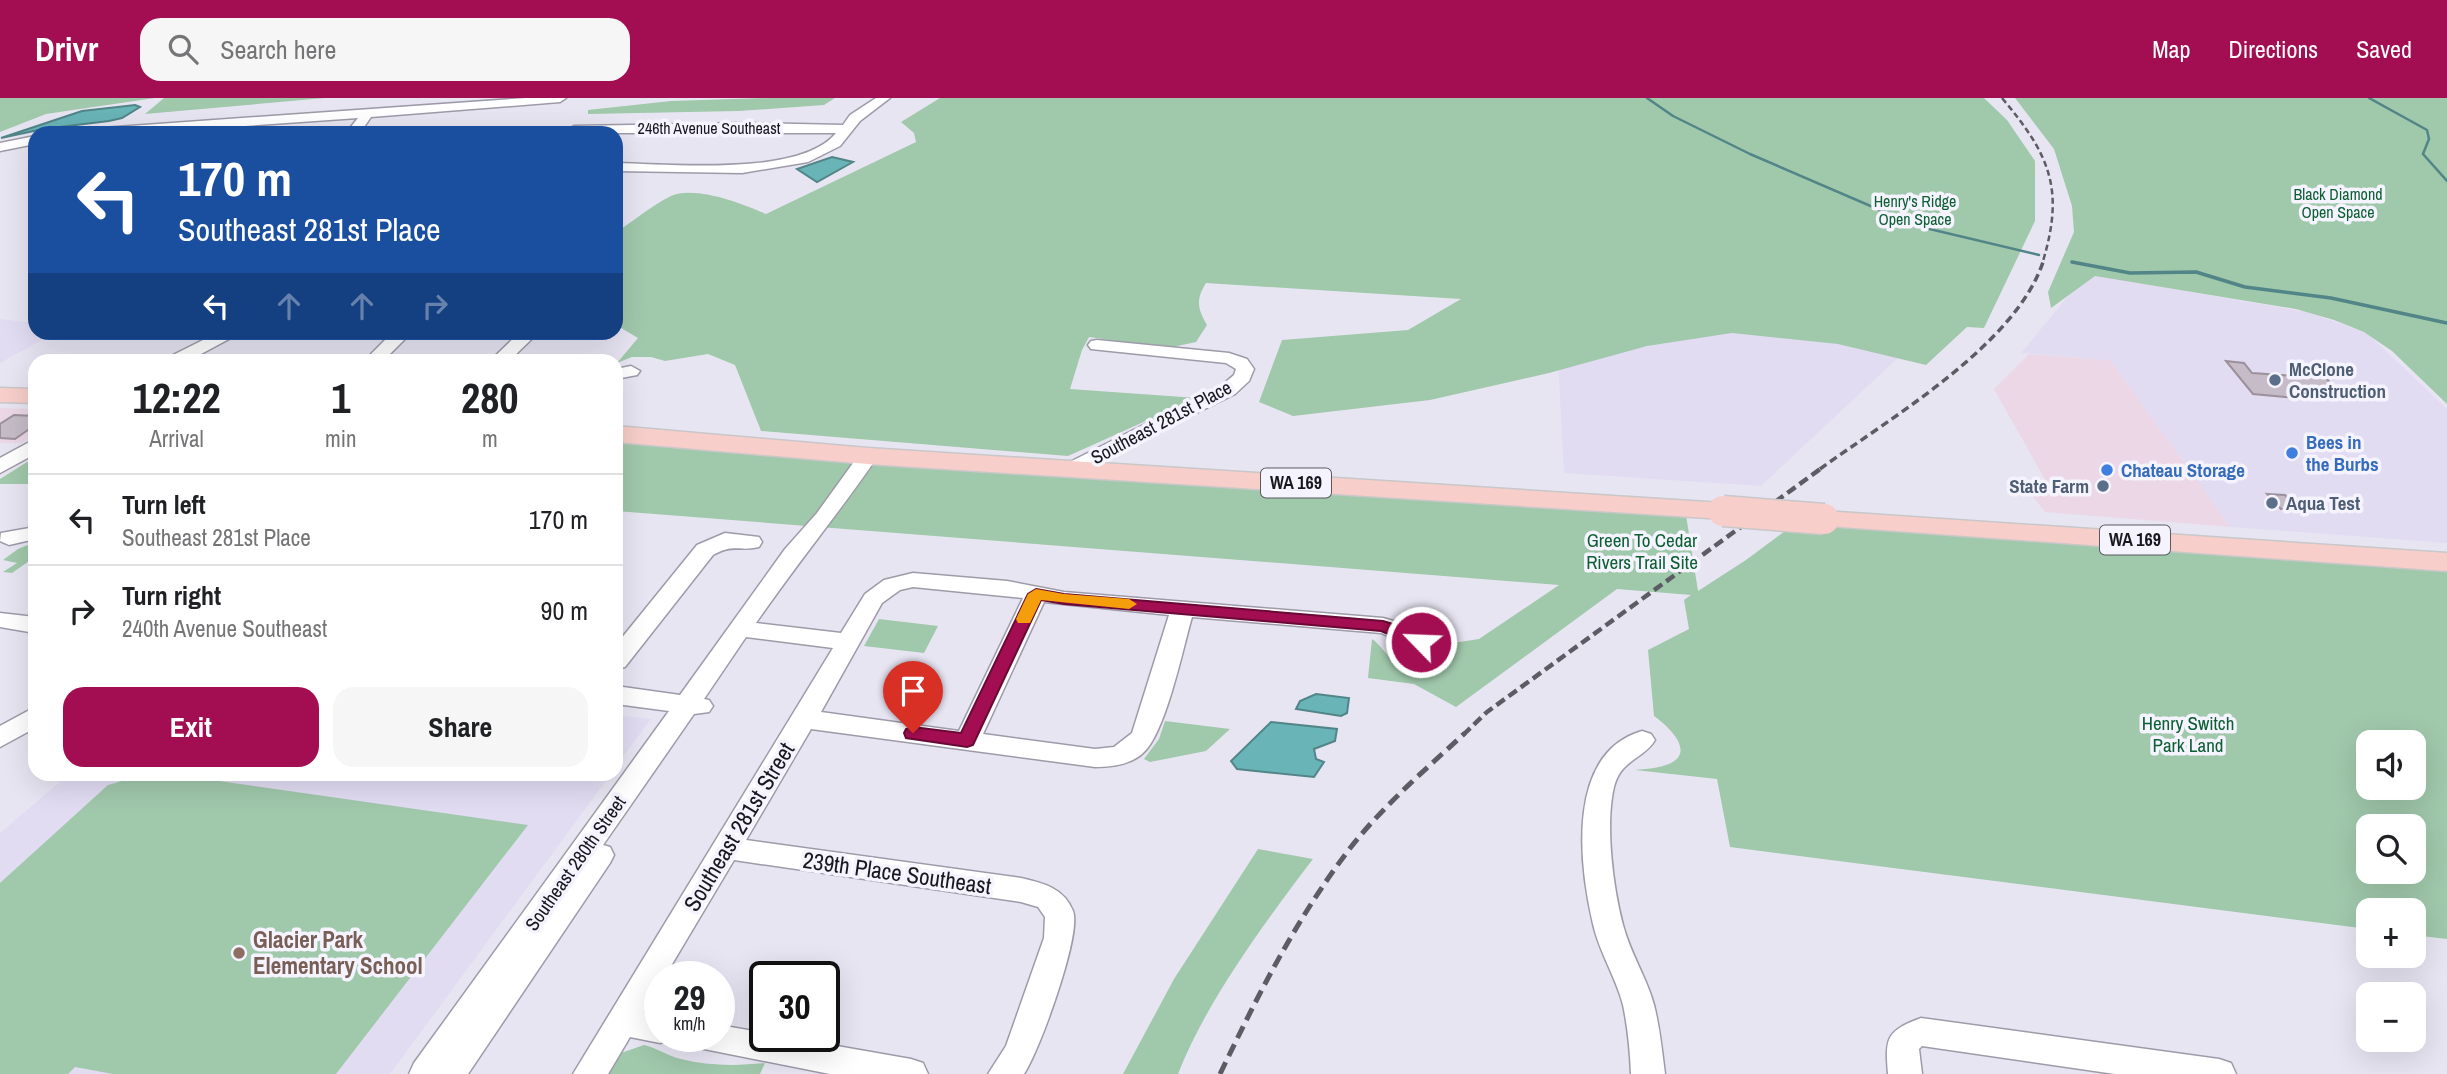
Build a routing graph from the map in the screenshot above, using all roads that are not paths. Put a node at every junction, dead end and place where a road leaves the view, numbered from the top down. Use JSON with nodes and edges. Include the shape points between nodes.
{"nodes":[{"id":1,"x":560,"y":98,"type":"edge"},
{"id":2,"x":884,"y":98,"type":"edge"},
{"id":3,"x":369,"y":112,"type":"junction"},
{"id":4,"x":208,"y":126,"type":"edge"},
{"id":5,"x":358,"y":126,"type":"edge"},
{"id":6,"x":623,"y":128,"type":"edge"},
{"id":7,"x":845,"y":129,"type":"junction"},
{"id":8,"x":28,"y":141,"type":"edge"},
{"id":9,"x":0,"y":147,"type":"edge"},
{"id":10,"x":623,"y":170,"type":"edge"},
{"id":11,"x":218,"y":340,"type":"edge"},
{"id":12,"x":227,"y":340,"type":"edge"},
{"id":13,"x":394,"y":340,"type":"edge"},
{"id":14,"x":522,"y":340,"type":"edge"},
{"id":15,"x":1097,"y":345,"type":"dead end"},
{"id":16,"x":191,"y":354,"type":"edge"},
{"id":17,"x":192,"y":354,"type":"edge"},
{"id":18,"x":384,"y":354,"type":"edge"},
{"id":19,"x":507,"y":354,"type":"edge"},
{"id":20,"x":0,"y":395,"type":"edge"},
{"id":21,"x":28,"y":397,"type":"edge"},
{"id":22,"x":623,"y":435,"type":"edge"},
{"id":23,"x":28,"y":449,"type":"edge"},
{"id":24,"x":869,"y":456,"type":"junction"},
{"id":25,"x":0,"y":467,"type":"edge"},
{"id":26,"x":1071,"y":469,"type":"junction"},
{"id":27,"x":28,"y":534,"type":"edge"},
{"id":28,"x":9,"y":538,"type":"dead end"},
{"id":29,"x":751,"y":542,"type":"dead end"},
{"id":30,"x":2447,"y":562,"type":"edge"},
{"id":31,"x":1036,"y":594,"type":"junction"},
{"id":32,"x":1183,"y":608,"type":"junction"},
{"id":33,"x":0,"y":620,"type":"edge"},
{"id":34,"x":28,"y":624,"type":"edge"},
{"id":35,"x":751,"y":624,"type":"junction"},
{"id":36,"x":853,"y":636,"type":"junction"},
{"id":37,"x":1421,"y":642,"type":"dead end"},
{"id":38,"x":623,"y":652,"type":"edge"},
{"id":39,"x":623,"y":696,"type":"edge"},
{"id":40,"x":695,"y":705,"type":"junction"},
{"id":41,"x":804,"y":719,"type":"junction"},
{"id":42,"x":28,"y":720,"type":"edge"},
{"id":43,"x":0,"y":738,"type":"edge"},
{"id":44,"x":967,"y":740,"type":"junction"},
{"id":45,"x":1642,"y":740,"type":"dead end"},
{"id":46,"x":727,"y":848,"type":"junction"},
{"id":47,"x":622,"y":1022,"type":"junction"},
{"id":48,"x":644,"y":1026,"type":"edge"},
{"id":49,"x":735,"y":1043,"type":"edge"},
{"id":50,"x":872,"y":1071,"type":"edge"},
{"id":51,"x":426,"y":1074,"type":"edge"},
{"id":52,"x":449,"y":1074,"type":"edge"},
{"id":53,"x":590,"y":1074,"type":"edge"},
{"id":54,"x":911,"y":1074,"type":"edge"},
{"id":55,"x":1005,"y":1074,"type":"edge"},
{"id":56,"x":1648,"y":1074,"type":"edge"},
{"id":57,"x":1905,"y":1074,"type":"edge"},
{"id":58,"x":2219,"y":1074,"type":"edge"}],
"edges":[{"from":1,"to":3,"type":"street"},
{"from":2,"to":7,"type":"street"},
{"from":3,"to":4,"type":"street"},
{"from":3,"to":5,"type":"street"},
{"from":6,"to":7,"type":"street","name":"246th Avenue Southeast"},
{"from":7,"to":10,"type":"street","via":[[835,143],[803,159],[742,169]]},
{"from":8,"to":9,"type":"street"},
{"from":11,"to":16,"type":"street"},
{"from":12,"to":17,"type":"street"},
{"from":13,"to":18,"type":"street"},
{"from":14,"to":19,"type":"street"},
{"from":15,"to":26,"type":"street","name":"Southeast 281st Place","via":[[1213,355],[1233,359],[1245,369],[1228,390]]},
{"from":20,"to":21,"type":"main road"},
{"from":22,"to":24,"type":"main road","number":"WA 169"},
{"from":23,"to":25,"type":"street"},
{"from":24,"to":26,"type":"main road","number":"WA 169"},
{"from":24,"to":35,"type":"street","name":"Southeast 280th Street","via":[[825,518],[809,552]]},
{"from":26,"to":30,"type":"main road","number":"WA 169","bridge":true},
{"from":27,"to":28,"type":"street"},
{"from":29,"to":38,"type":"street","via":[[725,540],[705,550]]},
{"from":31,"to":32,"type":"street"},
{"from":31,"to":36,"type":"street","name":"Southeast 281st Street","via":[[913,580],[892,585],[873,599]]},
{"from":31,"to":44,"type":"street"},
{"from":32,"to":37,"type":"street","via":[[1383,626]]},
{"from":32,"to":44,"type":"street","via":[[1144,735],[1126,753],[1095,758]]},
{"from":33,"to":34,"type":"street"},
{"from":35,"to":36,"type":"street"},
{"from":35,"to":40,"type":"street","name":"Southeast 280th Street"},
{"from":36,"to":41,"type":"street","name":"Southeast 281st Street"},
{"from":39,"to":40,"type":"street"},
{"from":40,"to":51,"type":"street","name":"Southeast 280th Street"},
{"from":40,"to":52,"type":"street","name":"Southeast 280th Street"},
{"from":41,"to":44,"type":"street"},
{"from":41,"to":46,"type":"street","name":"Southeast 281st Street"},
{"from":42,"to":43,"type":"street"},
{"from":45,"to":56,"type":"street","via":[[1618,755],[1601,786],[1596,851],[1608,926],[1638,1003]]},
{"from":46,"to":47,"type":"street","name":"Southeast 281st Street"},
{"from":46,"to":55,"type":"street","name":"239th Place Southeast","via":[[1030,891],[1049,899],[1059,912],[1059,938],[1020,1054]]},
{"from":47,"to":48,"type":"street"},
{"from":47,"to":53,"type":"street","name":"Southeast 281st Street"},
{"from":49,"to":50,"type":"street"},
{"from":50,"to":54,"type":"street"},
{"from":57,"to":58,"type":"street","via":[[1902,1045],[1922,1032]]}]}
